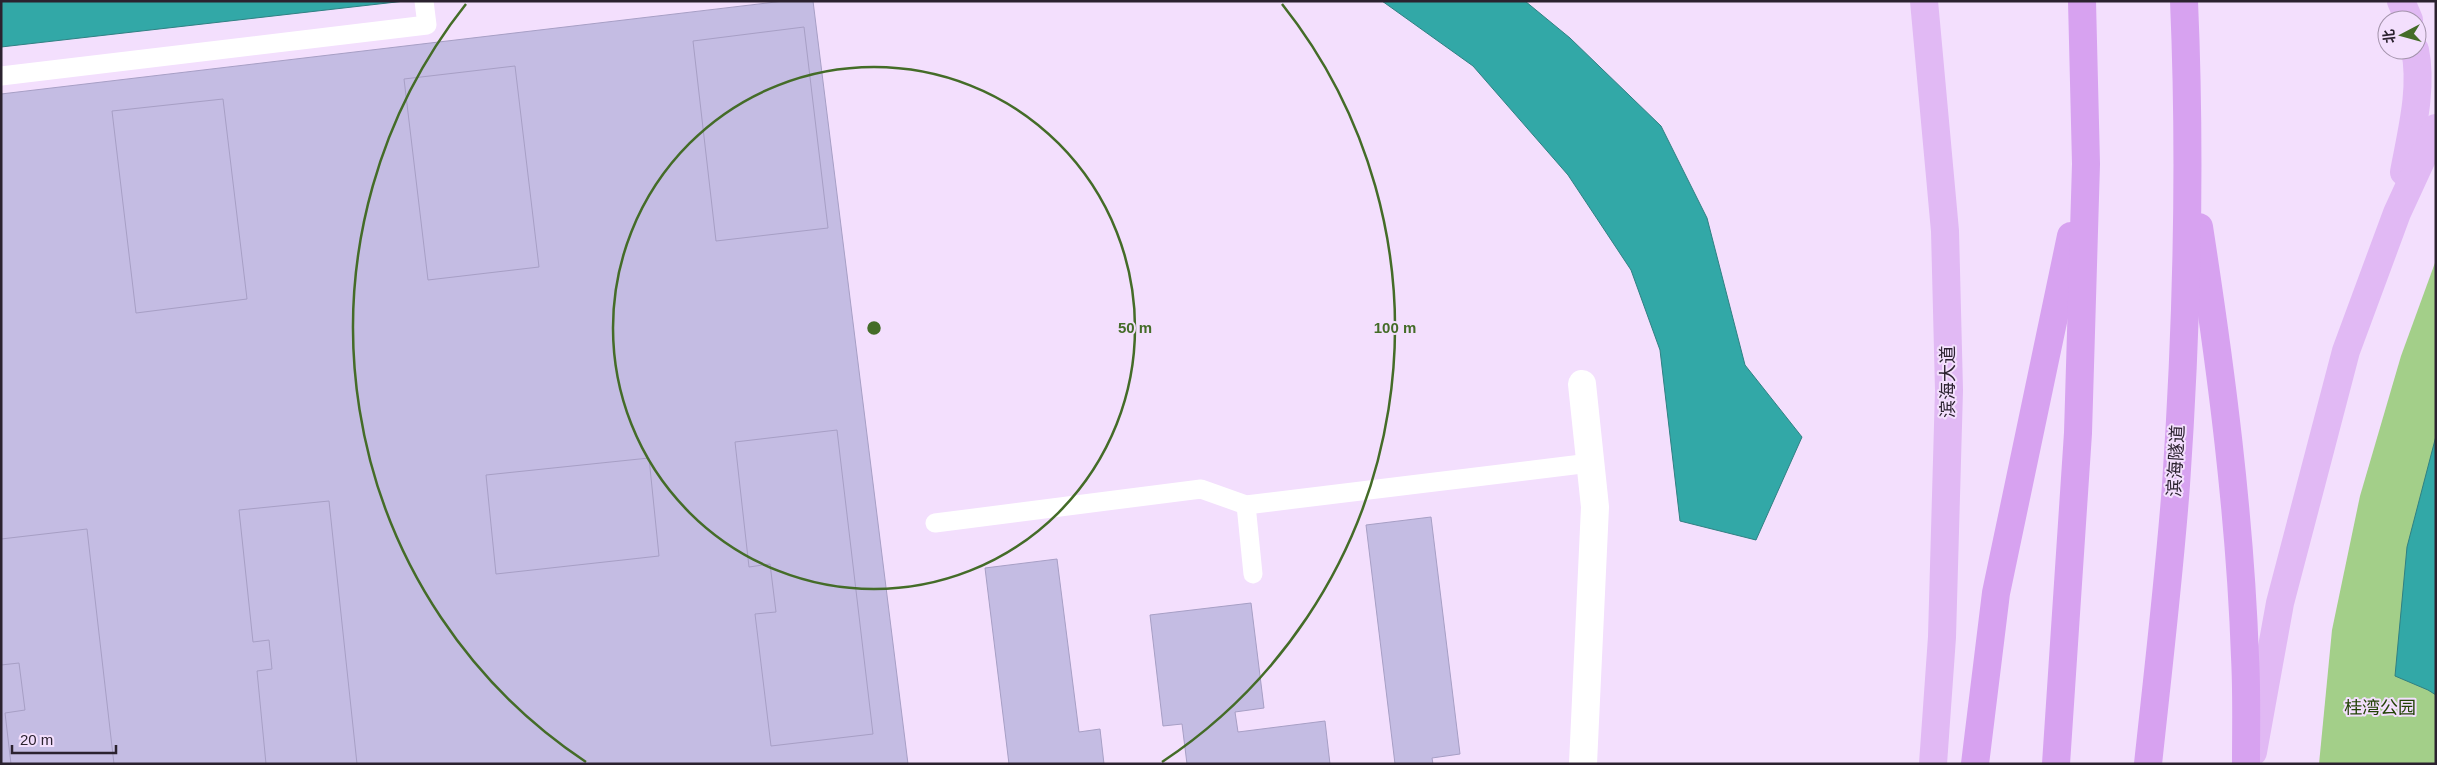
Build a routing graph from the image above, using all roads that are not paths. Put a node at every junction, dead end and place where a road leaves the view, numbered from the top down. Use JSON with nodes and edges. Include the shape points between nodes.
{"nodes":[{"id":1,"x":424,"y":1,"type":"edge"},
{"id":2,"x":2082,"y":1,"type":"edge"},
{"id":3,"x":2184,"y":1,"type":"edge"},
{"id":4,"x":1926,"y":8,"type":"edge"},
{"id":5,"x":2418,"y":60,"type":"edge"},
{"id":6,"x":1,"y":76,"type":"edge"},
{"id":7,"x":2436,"y":128,"type":"edge"},
{"id":8,"x":2188,"y":156,"type":"junction"},
{"id":9,"x":2086,"y":164,"type":"junction"},
{"id":10,"x":2397,"y":213,"type":"junction"},
{"id":11,"x":1582,"y":384,"type":"dead end"},
{"id":12,"x":1590,"y":464,"type":"junction"},
{"id":13,"x":1246,"y":505,"type":"junction"},
{"id":14,"x":935,"y":523,"type":"dead end"},
{"id":15,"x":1253,"y":574,"type":"dead end"},
{"id":16,"x":1583,"y":764,"type":"edge"},
{"id":17,"x":1933,"y":764,"type":"edge"},
{"id":18,"x":1975,"y":764,"type":"edge"},
{"id":19,"x":2056,"y":764,"type":"edge"},
{"id":20,"x":2148,"y":764,"type":"edge"},
{"id":21,"x":2246,"y":764,"type":"edge"},
{"id":22,"x":2251,"y":764,"type":"edge"}],
"edges":[{"from":1,"to":6,"type":"lane","via":[[427,25]]},
{"from":2,"to":9,"type":"highway"},
{"from":3,"to":8,"type":"highway"},
{"from":4,"to":17,"type":"main road","name":"滨海大道","via":[[1945,232],[1949,390],[1942,637]]},
{"from":5,"to":10,"type":"main road","via":[[2414,116]]},
{"from":7,"to":10,"type":"main road"},
{"from":8,"to":20,"type":"highway","name":"滨海隧道","via":[[2176,486]]},
{"from":8,"to":21,"type":"highway","via":[[2211,306],[2235,510],[2245,657]]},
{"from":9,"to":18,"type":"highway","via":[[1996,593]]},
{"from":9,"to":19,"type":"highway","via":[[2078,433]]},
{"from":10,"to":22,"type":"main road","via":[[2346,351],[2310,485],[2280,603]]},
{"from":11,"to":12,"type":"street"},
{"from":12,"to":13,"type":"lane"},
{"from":12,"to":16,"type":"street","via":[[1595,507]]},
{"from":13,"to":14,"type":"lane","via":[[1201,489]]},
{"from":13,"to":15,"type":"lane"}]}
